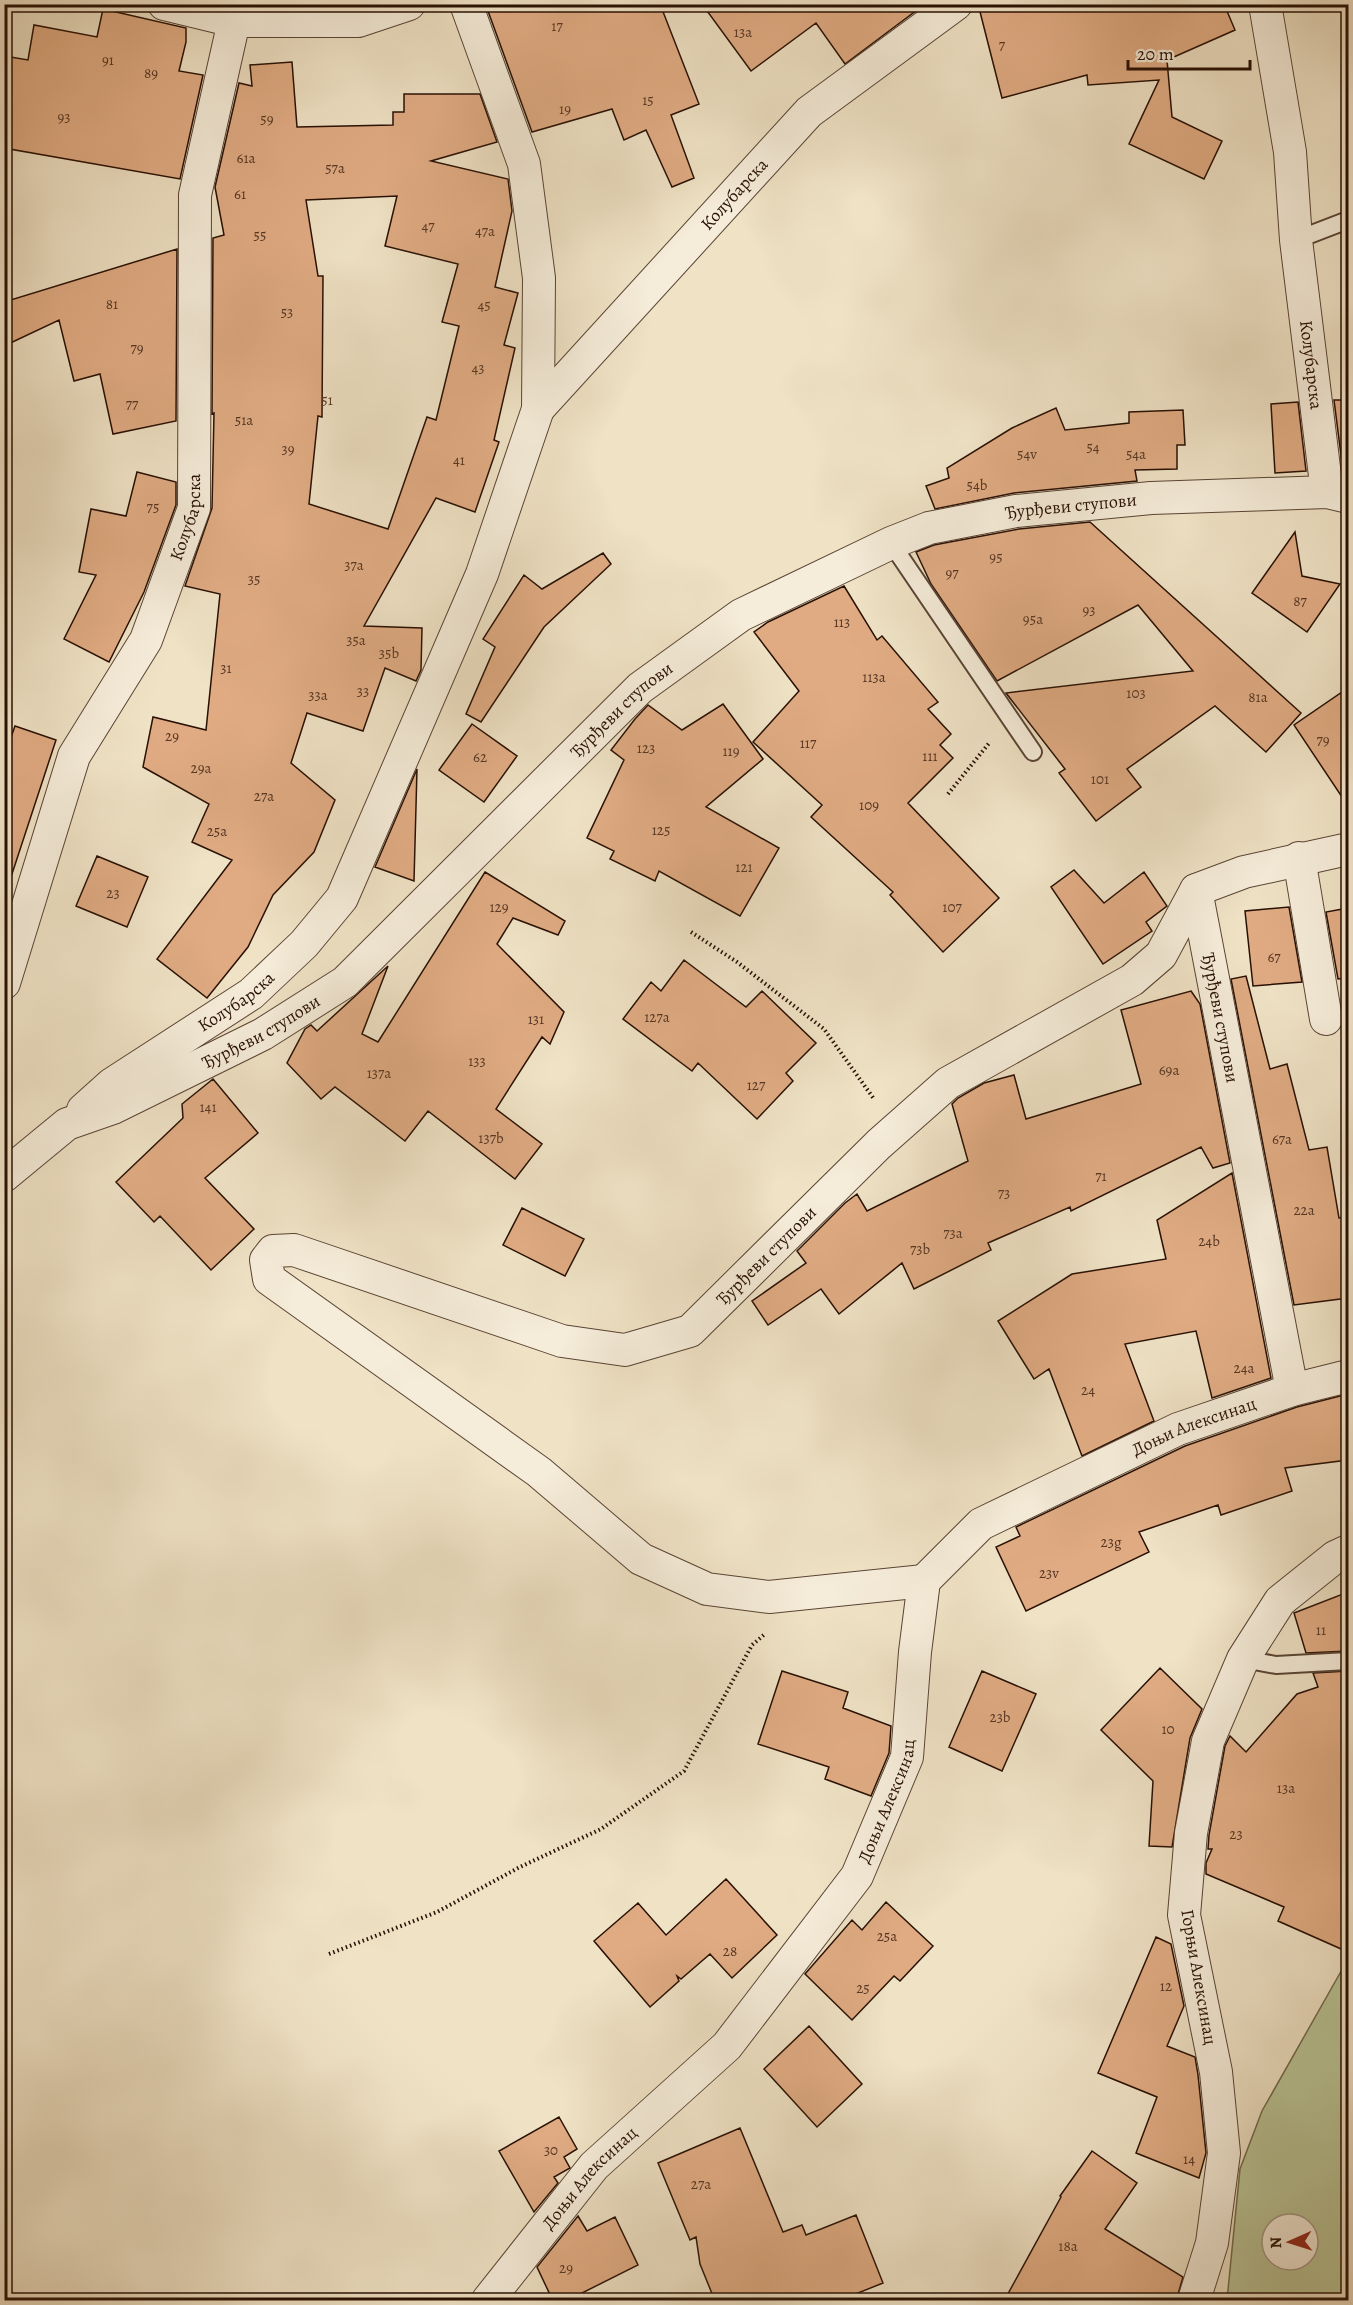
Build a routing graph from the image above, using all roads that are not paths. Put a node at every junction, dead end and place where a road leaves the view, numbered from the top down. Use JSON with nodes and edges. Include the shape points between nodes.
{"nodes":[{"id":1,"x":164,"y":4,"type":"edge"},
{"id":2,"x":410,"y":4,"type":"edge"},
{"id":3,"x":465,"y":4,"type":"edge"},
{"id":4,"x":956,"y":4,"type":"edge"},
{"id":5,"x":1265,"y":4,"type":"edge"},
{"id":6,"x":234,"y":21,"type":"junction"},
{"id":7,"x":1348,"y":220,"type":"edge"},
{"id":8,"x":1296,"y":240,"type":"junction"},
{"id":9,"x":538,"y":409,"type":"junction"},
{"id":10,"x":1338,"y":494,"type":"edge"},
{"id":11,"x":891,"y":543,"type":"junction"},
{"id":12,"x":1033,"y":752,"type":"dead end"},
{"id":13,"x":1348,"y":849,"type":"edge"},
{"id":14,"x":1299,"y":858,"type":"junction"},
{"id":15,"x":1197,"y":890,"type":"junction"},
{"id":16,"x":4,"y":982,"type":"edge"},
{"id":17,"x":1326,"y":1019,"type":"dead end"},
{"id":18,"x":68,"y":1124,"type":"junction"},
{"id":19,"x":4,"y":1176,"type":"edge"},
{"id":20,"x":1348,"y":1376,"type":"edge"},
{"id":21,"x":1292,"y":1390,"type":"junction"},
{"id":22,"x":1348,"y":1551,"type":"edge"},
{"id":23,"x":924,"y":1581,"type":"junction"},
{"id":24,"x":1243,"y":1659,"type":"junction"},
{"id":25,"x":1348,"y":1661,"type":"edge"},
{"id":26,"x":488,"y":2301,"type":"edge"},
{"id":27,"x":1194,"y":2301,"type":"edge"}],
"edges":[{"from":1,"to":6,"type":"street"},
{"from":2,"to":6,"type":"street","via":[[358,21]]},
{"from":3,"to":9,"type":"street","name":"Колубарска","via":[[524,164],[539,278]]},
{"from":4,"to":9,"type":"street","name":"Колубарска","via":[[809,112]]},
{"from":5,"to":8,"type":"street","name":"Колубарска","via":[[1290,152]]},
{"from":6,"to":16,"type":"street","name":"Колубарска","via":[[195,195],[194,508],[146,640],[74,756]]},
{"from":7,"to":8,"type":"lane"},
{"from":8,"to":10,"type":"street","name":"Колубарска"},
{"from":9,"to":18,"type":"street","name":"Колубарска","via":[[482,574],[342,898],[304,944],[251,994],[112,1084]]},
{"from":10,"to":11,"type":"street","name":"Ђурђеви ступови","via":[[1151,498],[1016,511],[929,528]]},
{"from":11,"to":12,"type":"lane"},
{"from":11,"to":18,"type":"street","name":"Ђурђеви ступови","via":[[741,615],[640,688],[345,982],[263,1034],[113,1108]]},
{"from":13,"to":14,"type":"street"},
{"from":14,"to":15,"type":"street","via":[[1244,872]]},
{"from":14,"to":17,"type":"street"},
{"from":15,"to":21,"type":"street","name":"Ђурђеви ступови"},
{"from":15,"to":23,"type":"street","name":"Ђурђеви ступови","via":[[1161,955],[1132,980],[948,1083],[895,1129],[690,1330],[625,1350],[562,1341],[294,1250],[273,1251],[266,1260],[269,1279],[538,1472],[641,1559],[707,1589],[769,1597]]},
{"from":18,"to":19,"type":"street","name":"Ђурђеви ступови"},
{"from":20,"to":21,"type":"street","name":"Доњи Алексинац"},
{"from":21,"to":23,"type":"street","name":"Доњи Алексинац","via":[[1178,1430],[981,1524]]},
{"from":22,"to":24,"type":"street","name":"Горњи Алексинац","via":[[1280,1601]]},
{"from":23,"to":26,"type":"street","name":"Доњи Алексинац","via":[[907,1757],[857,1876],[727,2046],[594,2166]]},
{"from":24,"to":25,"type":"lane","via":[[1276,1665]]},
{"from":24,"to":27,"type":"street","name":"Горњи Алексинац","via":[[1208,1741],[1191,1833],[1184,1915],[1216,2072],[1224,2153],[1212,2243]]}]}
